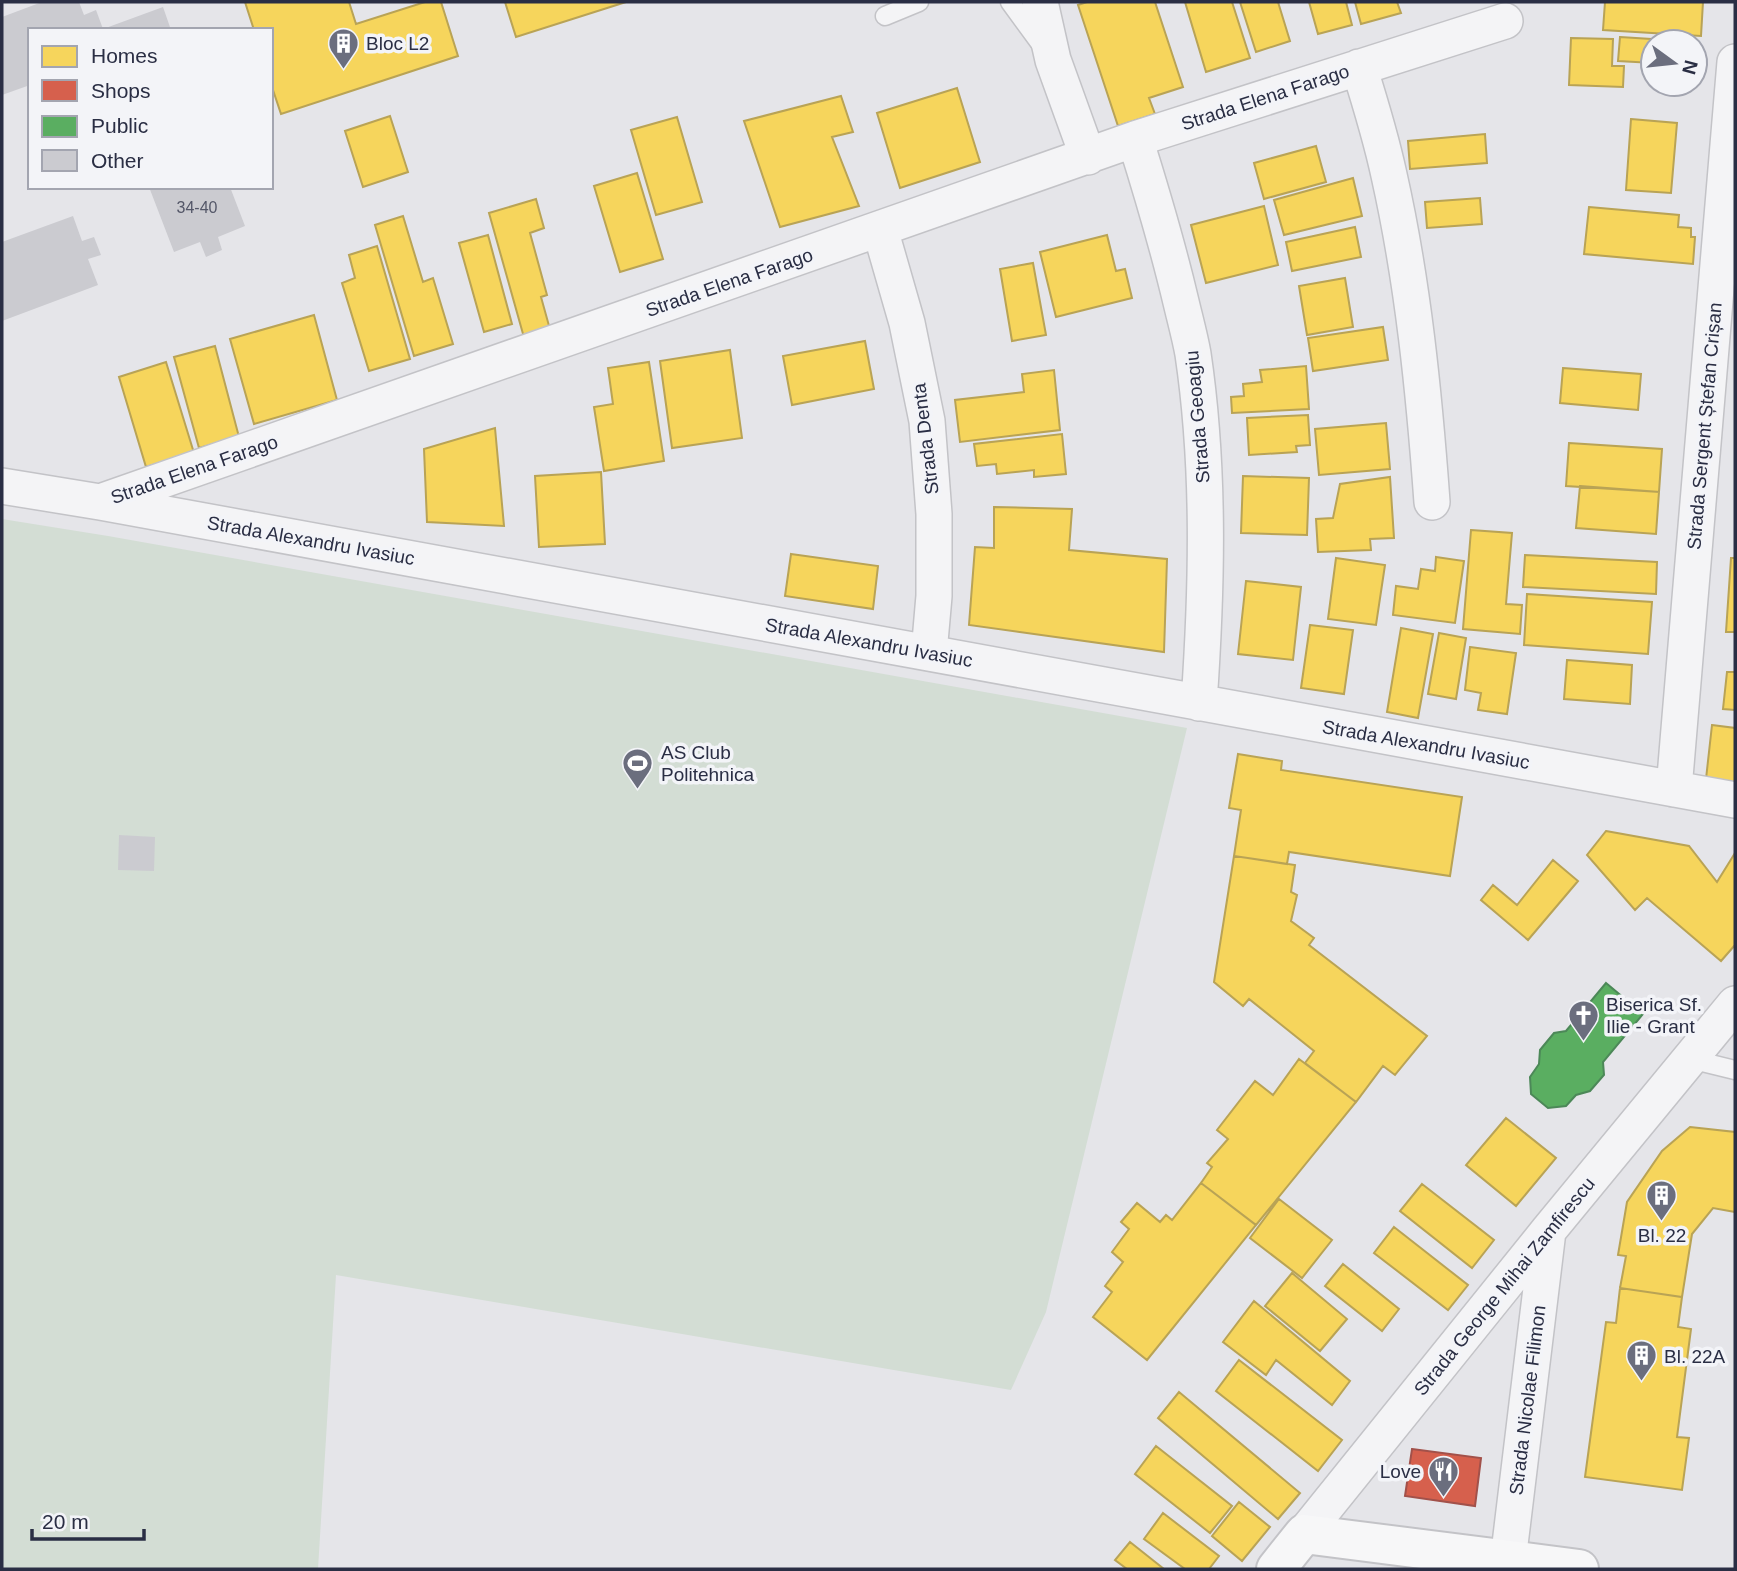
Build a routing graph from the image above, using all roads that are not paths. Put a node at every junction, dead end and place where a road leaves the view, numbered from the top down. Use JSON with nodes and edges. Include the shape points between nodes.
{"nodes":[{"id":1,"x":919,"y":2,"type":"edge"},
{"id":2,"x":1010,"y":2,"type":"edge"},
{"id":3,"x":1040,"y":2,"type":"edge"},
{"id":4,"x":885,"y":16,"type":"dead end"},
{"id":5,"x":1505,"y":21,"type":"dead end"},
{"id":6,"x":1052,"y":60,"type":"junction"},
{"id":7,"x":1735,"y":62,"type":"edge"},
{"id":8,"x":1359,"y":66,"type":"junction"},
{"id":9,"x":1135,"y":139,"type":"junction"},
{"id":10,"x":1088,"y":157,"type":"junction"},
{"id":11,"x":880,"y":229,"type":"junction"},
{"id":12,"x":2,"y":486,"type":"edge"},
{"id":13,"x":100,"y":502,"type":"junction"},
{"id":14,"x":1432,"y":502,"type":"dead end"},
{"id":15,"x":929,"y":653,"type":"junction"},
{"id":16,"x":1199,"y":703,"type":"junction"},
{"id":17,"x":1674,"y":789,"type":"junction"},
{"id":18,"x":1735,"y":800,"type":"edge"},
{"id":19,"x":1735,"y":1004,"type":"edge"},
{"id":20,"x":1690,"y":1059,"type":"junction"},
{"id":21,"x":1735,"y":1070,"type":"edge"},
{"id":22,"x":1548,"y":1231,"type":"junction"},
{"id":23,"x":1304,"y":1534,"type":"junction"},
{"id":24,"x":1508,"y":1565,"type":"edge"},
{"id":25,"x":1276,"y":1569,"type":"edge"},
{"id":26,"x":1579,"y":1569,"type":"edge"}],
"edges":[{"from":1,"to":4,"type":"lane"},
{"from":2,"to":6,"type":"lane"},
{"from":3,"to":6,"type":"street"},
{"from":5,"to":8,"type":"street","name":"Strada Elena Farago"},
{"from":6,"to":10,"type":"street"},
{"from":7,"to":17,"type":"street","name":"Strada Sergent Ștefan Crișan"},
{"from":8,"to":9,"type":"street","name":"Strada Elena Farago"},
{"from":8,"to":14,"type":"street","name":"Strada Elena Farago","via":[[1389,175],[1409,282]]},
{"from":9,"to":10,"type":"street","name":"Strada Elena Farago"},
{"from":9,"to":16,"type":"street","name":"Strada Geoagiu","via":[[1167,243],[1193,352],[1204,452],[1206,542]]},
{"from":10,"to":11,"type":"street","name":"Strada Elena Farago"},
{"from":11,"to":13,"type":"street","name":"Strada Elena Farago"},
{"from":11,"to":15,"type":"street","name":"Strada Denta","via":[[907,323],[927,421],[934,514]]},
{"from":12,"to":13,"type":"street","name":"Strada Alexandru Ivasiuc"},
{"from":13,"to":15,"type":"street","name":"Strada Alexandru Ivasiuc"},
{"from":15,"to":16,"type":"street","name":"Strada Alexandru Ivasiuc"},
{"from":16,"to":17,"type":"street","name":"Strada Alexandru Ivasiuc"},
{"from":17,"to":18,"type":"street","name":"Strada Alexandru Ivasiuc"},
{"from":19,"to":20,"type":"street","name":"Strada George Mihai Zamfirescu"},
{"from":20,"to":21,"type":"lane"},
{"from":20,"to":22,"type":"street","name":"Strada George Mihai Zamfirescu"},
{"from":22,"to":23,"type":"street","name":"Strada George Mihai Zamfirescu"},
{"from":22,"to":24,"type":"street","name":"Strada Nicolae Filimon"},
{"from":23,"to":24,"type":"street"},
{"from":23,"to":25,"type":"street","name":"Strada George Mihai Zamfirescu"},
{"from":24,"to":26,"type":"street"}]}
